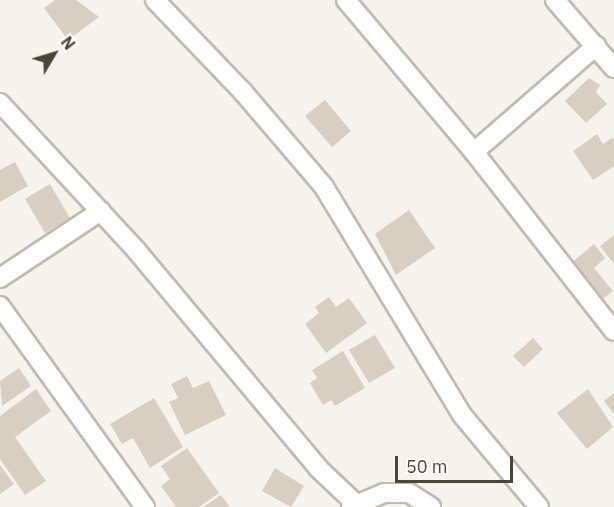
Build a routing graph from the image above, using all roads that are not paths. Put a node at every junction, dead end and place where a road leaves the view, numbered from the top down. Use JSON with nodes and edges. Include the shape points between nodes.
{"nodes":[{"id":1,"x":155,"y":0,"type":"edge"},
{"id":2,"x":346,"y":0,"type":"edge"},
{"id":3,"x":555,"y":0,"type":"edge"},
{"id":4,"x":596,"y":46,"type":"junction"},
{"id":5,"x":614,"y":68,"type":"edge"},
{"id":6,"x":0,"y":103,"type":"edge"},
{"id":7,"x":474,"y":152,"type":"junction"},
{"id":8,"x":101,"y":211,"type":"junction"},
{"id":9,"x":0,"y":278,"type":"edge"},
{"id":10,"x":0,"y":306,"type":"edge"},
{"id":11,"x":614,"y":331,"type":"edge"},
{"id":12,"x":353,"y":506,"type":"edge"},
{"id":13,"x":146,"y":507,"type":"edge"},
{"id":14,"x":431,"y":507,"type":"edge"},
{"id":15,"x":539,"y":507,"type":"edge"}],
"edges":[{"from":1,"to":15,"type":"street","via":[[243,92],[324,188],[462,415]]},
{"from":2,"to":7,"type":"street"},
{"from":3,"to":4,"type":"street"},
{"from":4,"to":5,"type":"street"},
{"from":4,"to":7,"type":"street"},
{"from":6,"to":8,"type":"street"},
{"from":7,"to":11,"type":"street"},
{"from":8,"to":9,"type":"street"},
{"from":8,"to":12,"type":"street"},
{"from":10,"to":13,"type":"street"},
{"from":12,"to":14,"type":"street","via":[[384,493],[409,494]]}]}
